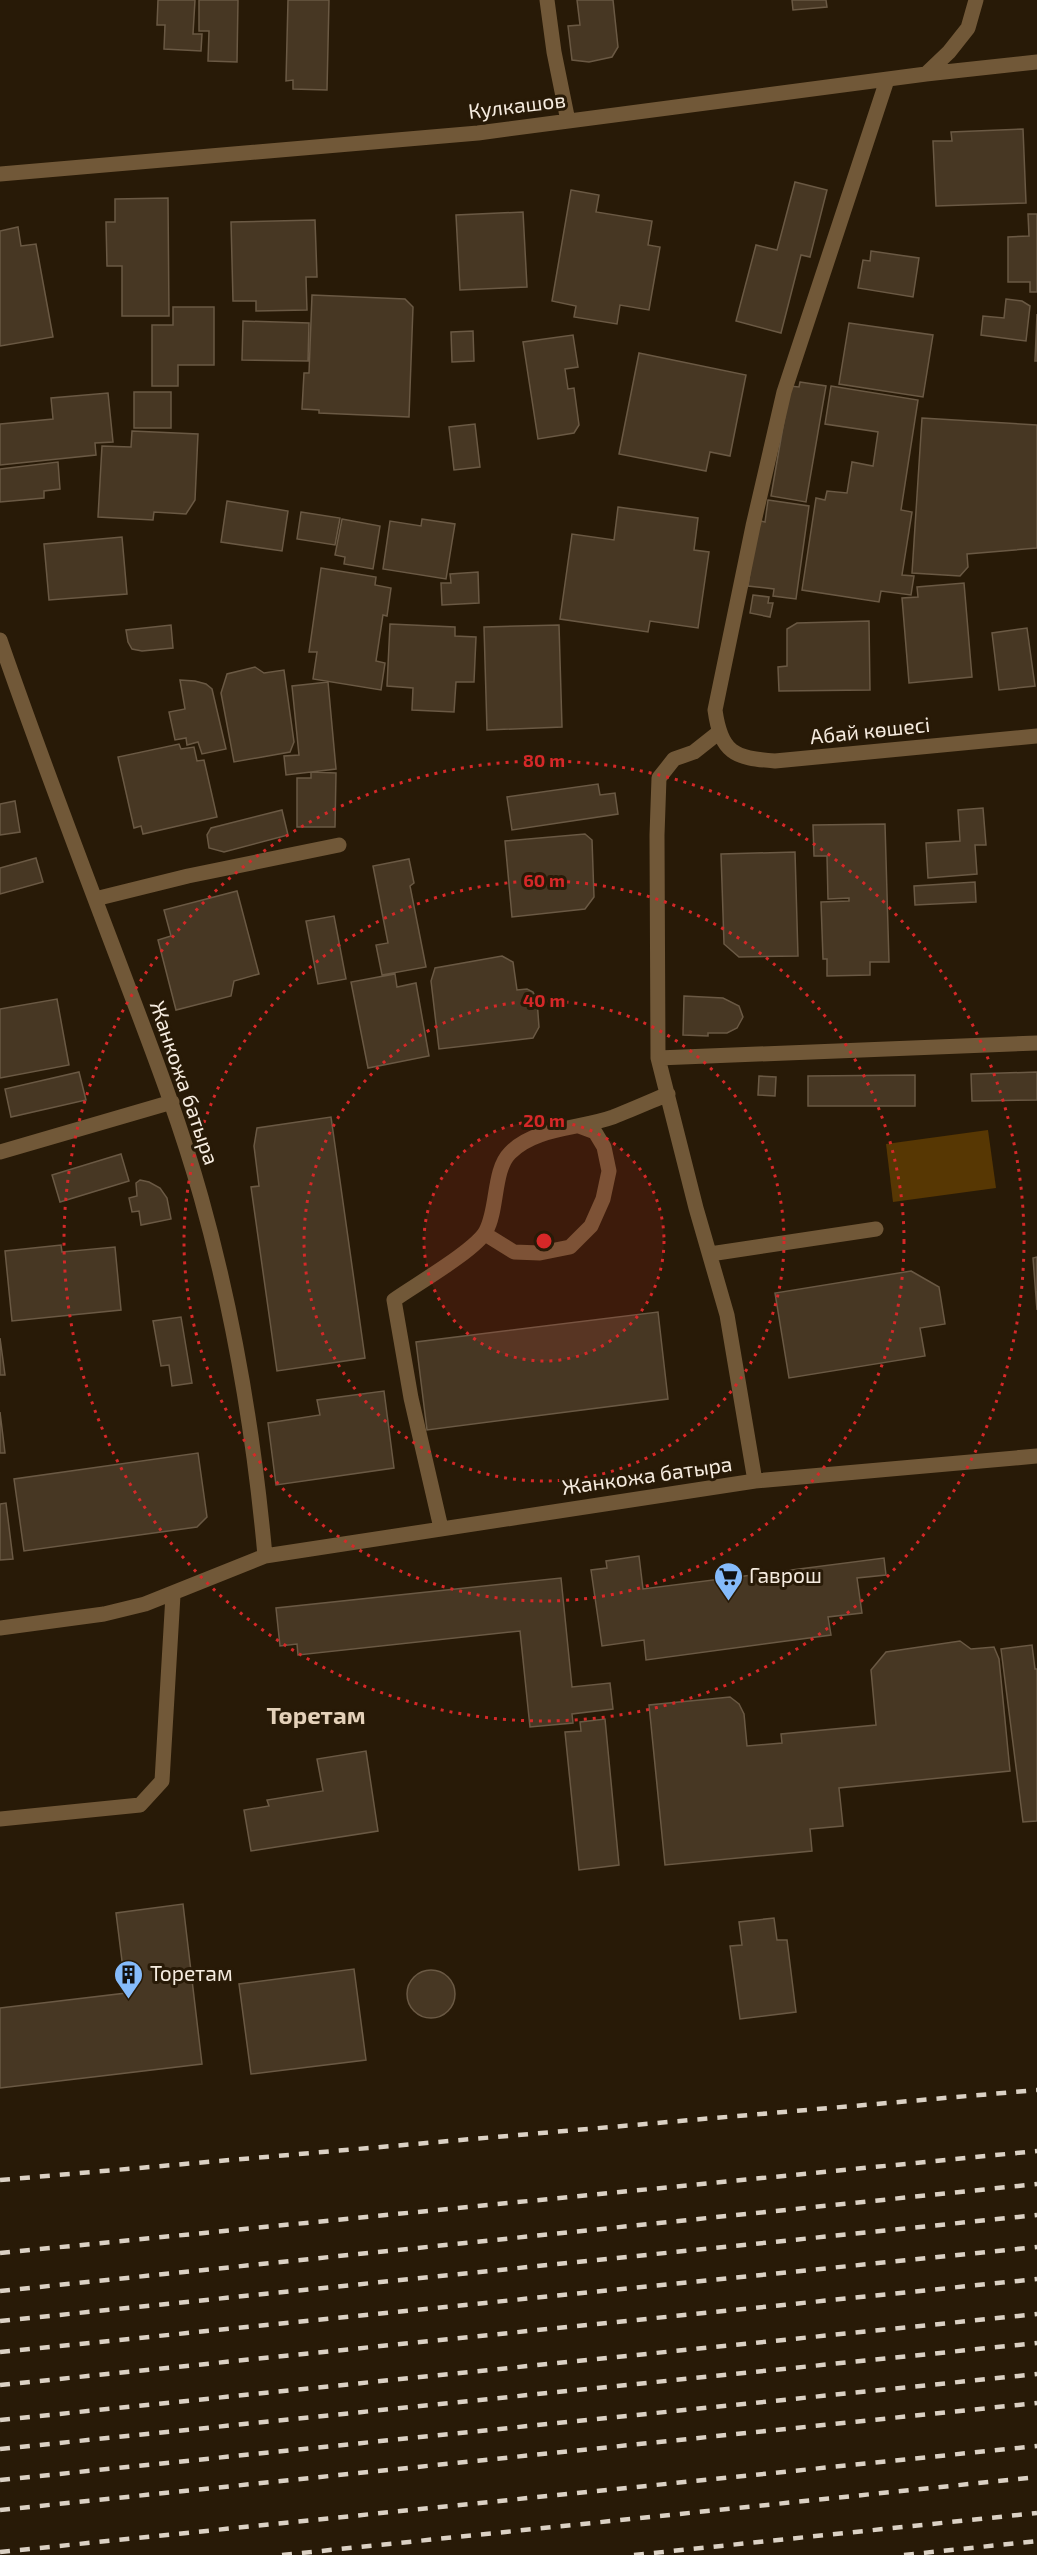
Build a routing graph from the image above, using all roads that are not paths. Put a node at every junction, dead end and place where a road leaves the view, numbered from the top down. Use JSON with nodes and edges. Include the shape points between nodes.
{"nodes":[{"id":1,"x":547,"y":0,"type":"edge"},
{"id":2,"x":976,"y":0,"type":"edge"},
{"id":3,"x":1037,"y":62,"type":"edge"},
{"id":4,"x":926,"y":74,"type":"junction"},
{"id":5,"x":887,"y":80,"type":"junction"},
{"id":6,"x":568,"y":122,"type":"junction"},
{"id":7,"x":0,"y":174,"type":"edge"},
{"id":8,"x":0,"y":640,"type":"edge"},
{"id":9,"x":718,"y":733,"type":"junction"},
{"id":10,"x":1037,"y":736,"type":"edge"},
{"id":11,"x":339,"y":845,"type":"dead end"},
{"id":12,"x":95,"y":899,"type":"junction"},
{"id":13,"x":1037,"y":1043,"type":"edge"},
{"id":14,"x":658,"y":1058,"type":"junction"},
{"id":15,"x":668,"y":1094,"type":"junction"},
{"id":16,"x":172,"y":1102,"type":"junction"},
{"id":17,"x":579,"y":1126,"type":"junction"},
{"id":18,"x":0,"y":1152,"type":"edge"},
{"id":19,"x":876,"y":1229,"type":"dead end"},
{"id":20,"x":485,"y":1234,"type":"junction"},
{"id":21,"x":710,"y":1254,"type":"junction"},
{"id":22,"x":1037,"y":1456,"type":"edge"},
{"id":23,"x":755,"y":1481,"type":"junction"},
{"id":24,"x":441,"y":1528,"type":"junction"},
{"id":25,"x":265,"y":1556,"type":"junction"},
{"id":26,"x":173,"y":1594,"type":"junction"},
{"id":27,"x":0,"y":1628,"type":"edge"},
{"id":28,"x":0,"y":1819,"type":"edge"}],
"edges":[{"from":1,"to":6,"type":"street"},
{"from":2,"to":4,"type":"street","via":[[968,28]]},
{"from":3,"to":4,"type":"street","name":"Кулкашов"},
{"from":4,"to":5,"type":"street","name":"Кулкашов"},
{"from":5,"to":6,"type":"street","name":"Кулкашов"},
{"from":5,"to":9,"type":"street","via":[[784,392],[715,710]]},
{"from":6,"to":7,"type":"street","name":"Кулкашов"},
{"from":8,"to":12,"type":"street","name":"Жанкожа батыра"},
{"from":9,"to":10,"type":"street","name":"Абай көшесі","via":[[732,751],[746,759],[775,761]]},
{"from":9,"to":14,"type":"street","via":[[694,752],[674,759],[659,778]]},
{"from":11,"to":12,"type":"street"},
{"from":12,"to":16,"type":"street","name":"Жанкожа батыра"},
{"from":13,"to":14,"type":"street"},
{"from":14,"to":15,"type":"street"},
{"from":15,"to":17,"type":"street","via":[[611,1118]]},
{"from":15,"to":21,"type":"street"},
{"from":16,"to":18,"type":"street"},
{"from":16,"to":25,"type":"street","name":"Жанкожа батыра","via":[[201,1198],[241,1362]]},
{"from":17,"to":20,"type":"street","via":[[529,1139],[508,1154]]},
{"from":17,"to":20,"type":"street","via":[[595,1132],[604,1147],[609,1171],[603,1199],[591,1226],[570,1247],[540,1253],[514,1252]]},
{"from":19,"to":21,"type":"street"},
{"from":20,"to":24,"type":"street","via":[[452,1262],[394,1300],[411,1398]]},
{"from":21,"to":23,"type":"street","via":[[727,1315]]},
{"from":22,"to":23,"type":"street","name":"Жанкожа батыра"},
{"from":23,"to":24,"type":"street","name":"Жанкожа батыра"},
{"from":24,"to":25,"type":"street","name":"Жанкожа батыра"},
{"from":25,"to":26,"type":"street","name":"Жанкожа батыра"},
{"from":26,"to":27,"type":"street","name":"Жанкожа батыра","via":[[104,1614]]},
{"from":26,"to":28,"type":"street","via":[[162,1781],[140,1804]]}]}
